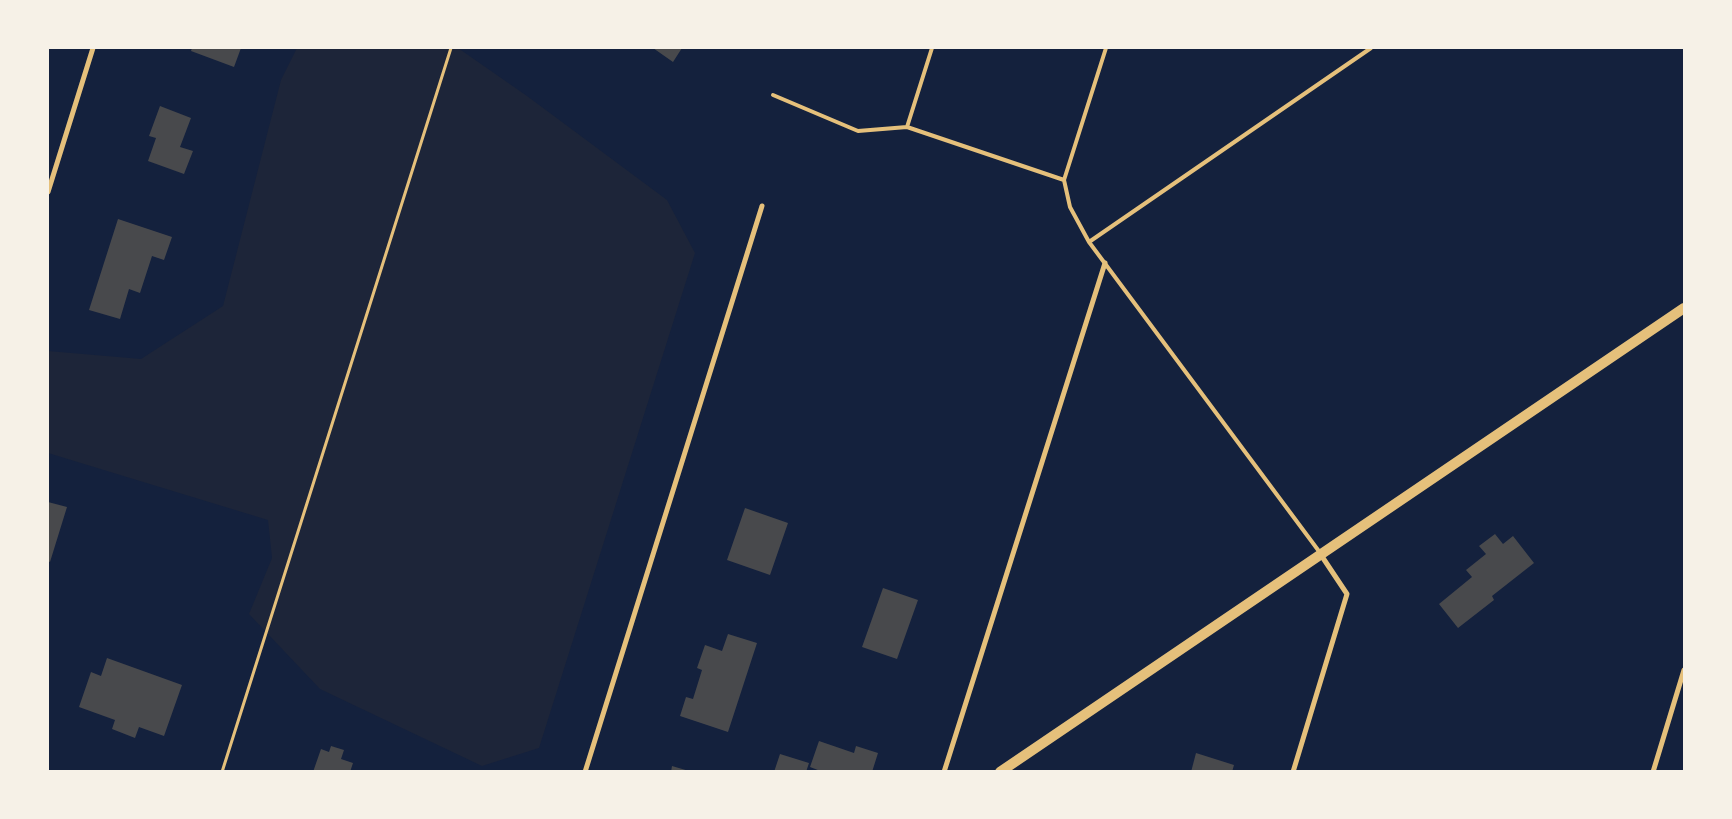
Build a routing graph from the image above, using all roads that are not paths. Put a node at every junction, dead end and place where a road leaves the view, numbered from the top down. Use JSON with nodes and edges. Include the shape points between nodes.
{"nodes":[{"id":1,"x":93,"y":48,"type":"edge"},
{"id":2,"x":932,"y":48,"type":"edge"},
{"id":3,"x":1106,"y":48,"type":"edge"},
{"id":4,"x":1371,"y":48,"type":"edge"},
{"id":5,"x":773,"y":95,"type":"dead end"},
{"id":6,"x":907,"y":127,"type":"junction"},
{"id":7,"x":1064,"y":180,"type":"junction"},
{"id":8,"x":48,"y":192,"type":"edge"},
{"id":9,"x":762,"y":206,"type":"dead end"},
{"id":10,"x":1089,"y":242,"type":"junction"},
{"id":11,"x":1105,"y":263,"type":"junction"},
{"id":12,"x":1684,"y":308,"type":"edge"},
{"id":13,"x":1321,"y":554,"type":"junction"},
{"id":14,"x":1684,"y":670,"type":"edge"},
{"id":15,"x":585,"y":772,"type":"edge"},
{"id":16,"x":944,"y":772,"type":"edge"},
{"id":17,"x":1000,"y":772,"type":"edge"},
{"id":18,"x":1293,"y":772,"type":"edge"},
{"id":19,"x":1653,"y":772,"type":"edge"}],
"edges":[{"from":1,"to":8,"type":"street"},
{"from":2,"to":6,"type":"lane"},
{"from":3,"to":7,"type":"lane"},
{"from":4,"to":10,"type":"lane"},
{"from":5,"to":6,"type":"lane","via":[[858,131]]},
{"from":6,"to":7,"type":"lane"},
{"from":7,"to":10,"type":"lane","via":[[1070,207]]},
{"from":9,"to":15,"type":"street"},
{"from":10,"to":11,"type":"lane"},
{"from":11,"to":13,"type":"lane"},
{"from":11,"to":16,"type":"street"},
{"from":12,"to":13,"type":"main road"},
{"from":13,"to":17,"type":"main road"},
{"from":13,"to":18,"type":"street","via":[[1347,594]]},
{"from":14,"to":19,"type":"street"}]}
